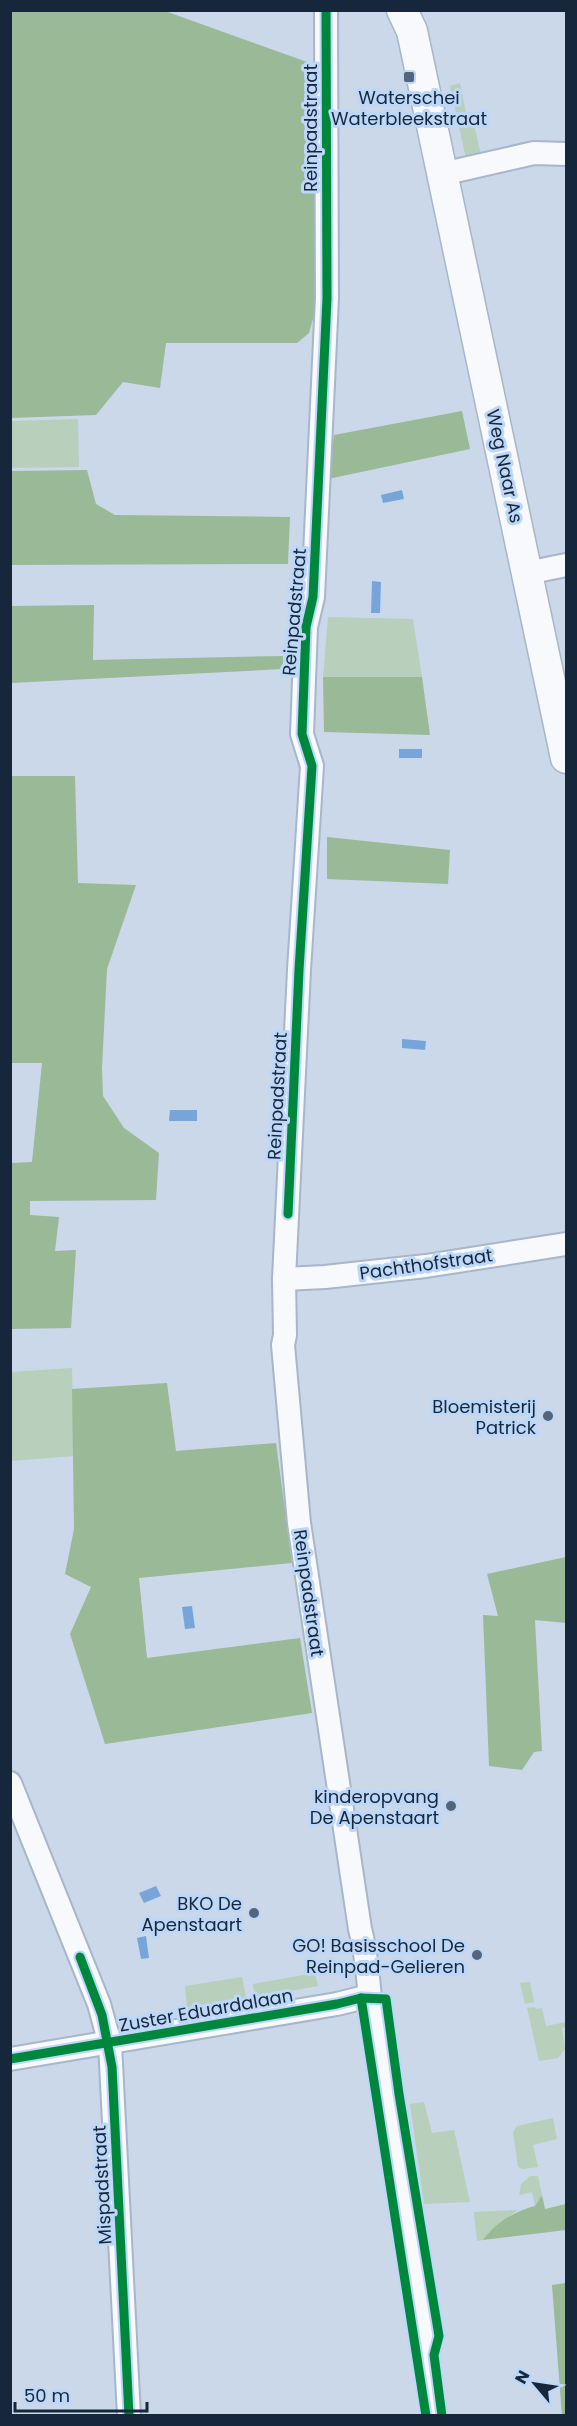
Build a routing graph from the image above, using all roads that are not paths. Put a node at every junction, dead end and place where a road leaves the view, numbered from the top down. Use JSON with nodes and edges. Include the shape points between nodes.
{"nodes":[{"id":1,"x":326,"y":10,"type":"edge"},
{"id":2,"x":409,"y":17,"type":"edge"},
{"id":3,"x":567,"y":154,"type":"edge"},
{"id":4,"x":442,"y":174,"type":"junction"},
{"id":5,"x":567,"y":565,"type":"edge"},
{"id":6,"x":527,"y":573,"type":"junction"},
{"id":7,"x":567,"y":758,"type":"edge"},
{"id":8,"x":567,"y":1244,"type":"edge"},
{"id":9,"x":284,"y":1279,"type":"junction"},
{"id":10,"x":10,"y":1783,"type":"edge"},
{"id":11,"x":370,"y":1998,"type":"junction"},
{"id":12,"x":110,"y":2044,"type":"junction"},
{"id":13,"x":10,"y":2059,"type":"edge"},
{"id":14,"x":129,"y":2415,"type":"edge"},
{"id":15,"x":434,"y":2415,"type":"edge"}],
"edges":[{"from":1,"to":9,"type":"street","name":"Reinpadstraat","via":[[327,298],[313,597],[306,627],[302,734],[312,766]]},
{"from":2,"to":4,"type":"main road","name":"Weg Naar As"},
{"from":3,"to":4,"type":"street","via":[[534,153]]},
{"from":4,"to":6,"type":"main road","name":"Weg Naar As"},
{"from":5,"to":6,"type":"street"},
{"from":6,"to":7,"type":"main road","name":"Weg Naar As"},
{"from":8,"to":9,"type":"street","name":"Pachthofstraat","via":[[426,1266]]},
{"from":9,"to":11,"type":"street","name":"Reinpadstraat","via":[[283,1345],[299,1523],[367,1956]]},
{"from":10,"to":12,"type":"street","name":"Mispadstraat","via":[[99,2004]]},
{"from":11,"to":12,"type":"street","name":"Zuster Eduardalaan"},
{"from":11,"to":15,"type":"street","name":"Reinpadstraat"},
{"from":12,"to":13,"type":"street","name":"Zuster Eduardalaan"},
{"from":12,"to":14,"type":"street","name":"Mispadstraat"}]}
